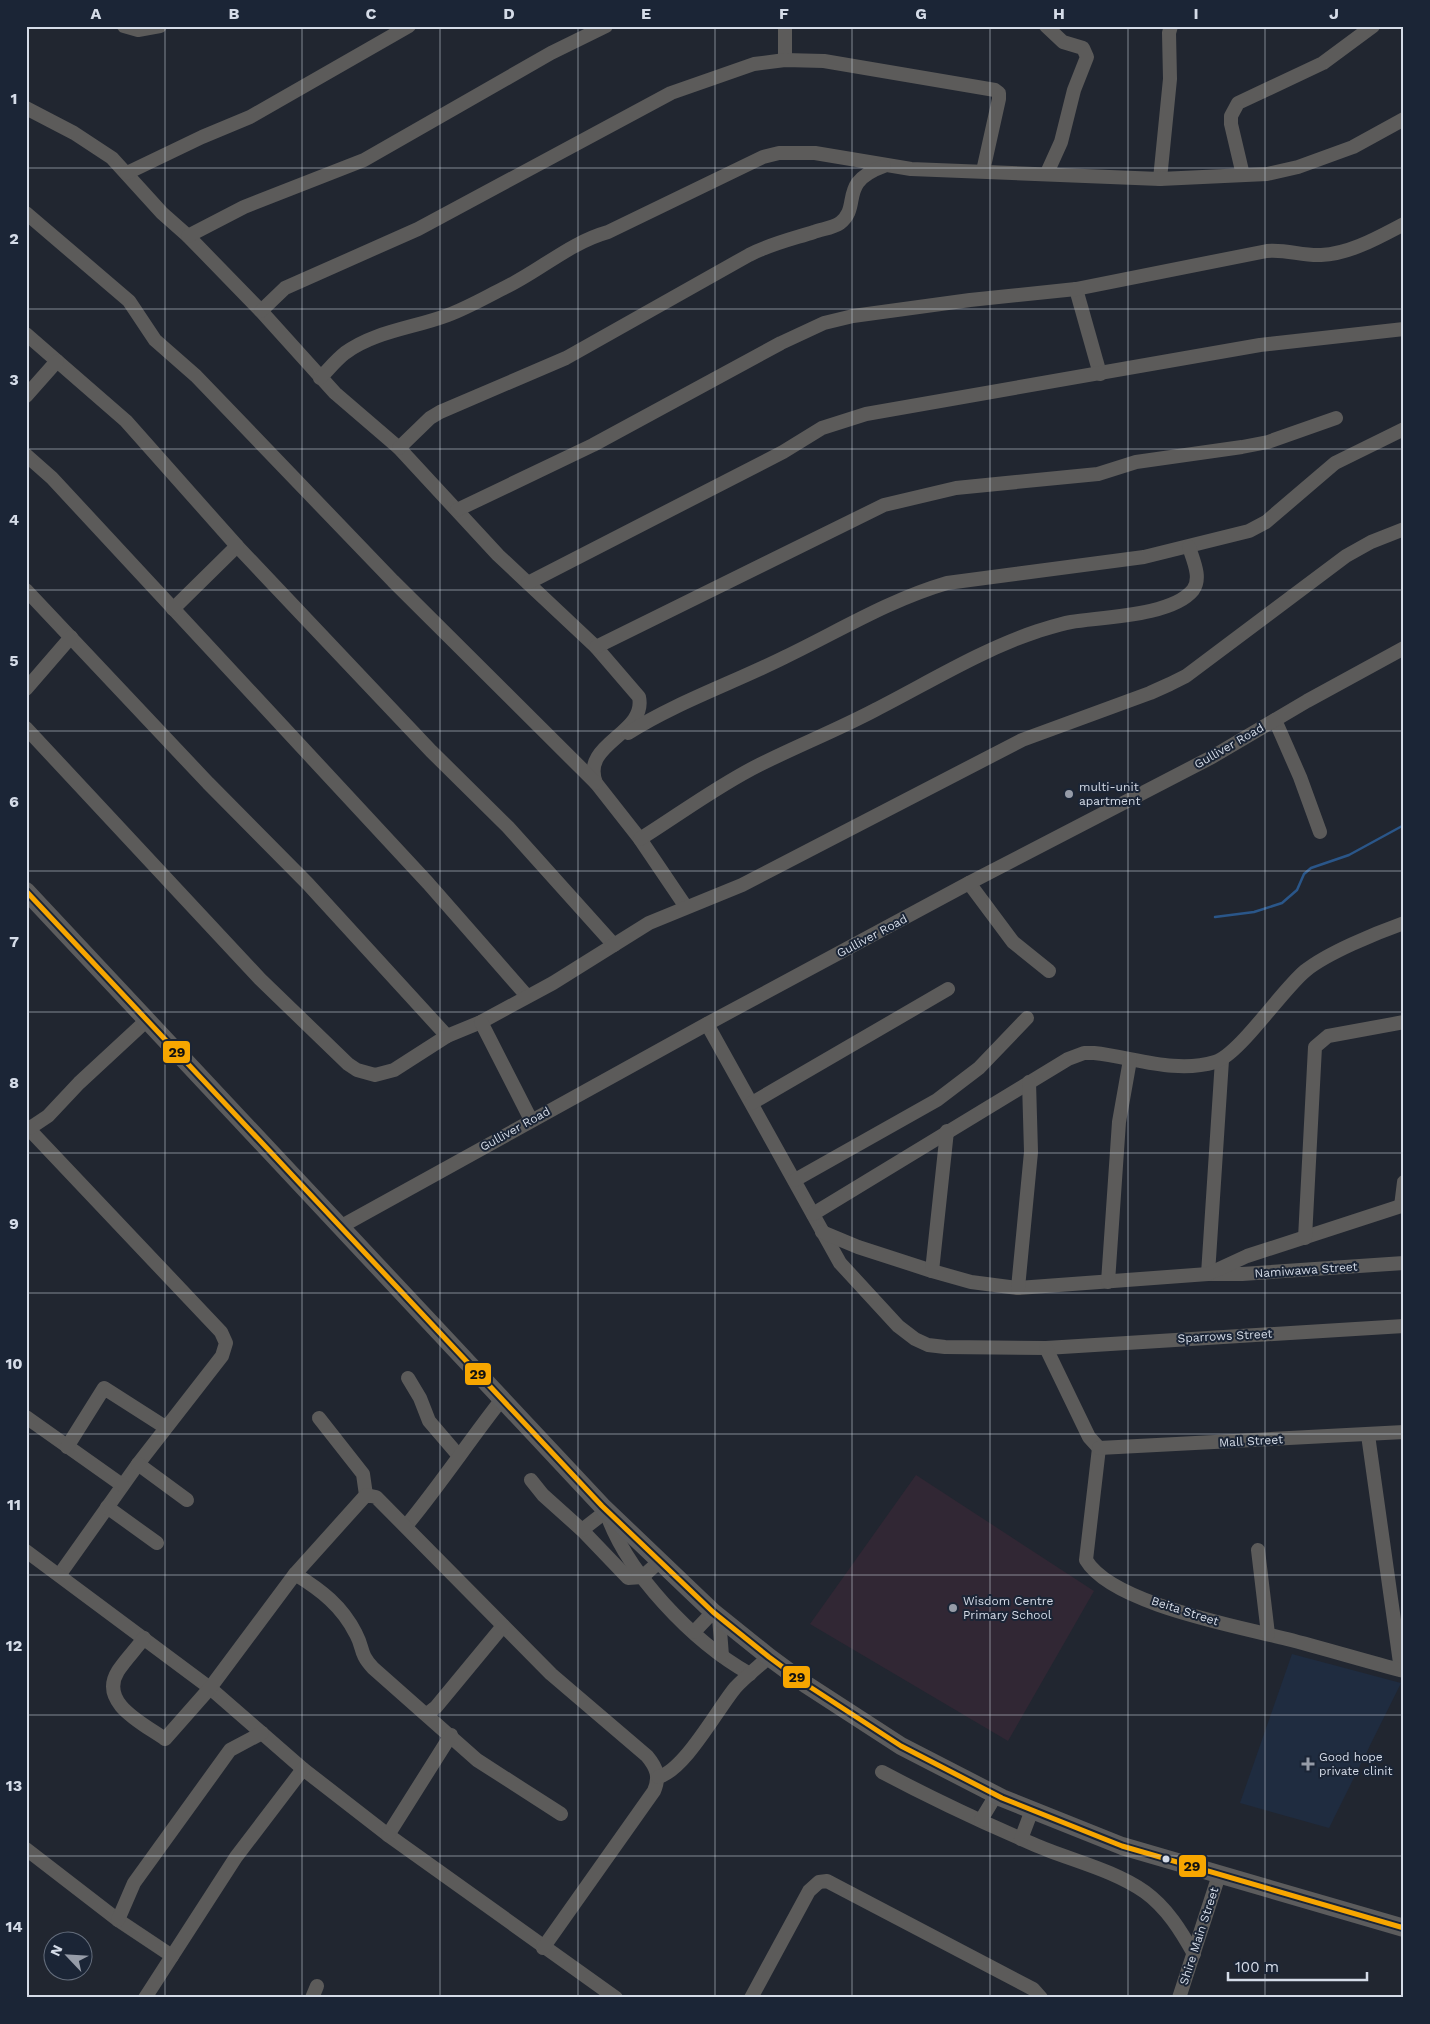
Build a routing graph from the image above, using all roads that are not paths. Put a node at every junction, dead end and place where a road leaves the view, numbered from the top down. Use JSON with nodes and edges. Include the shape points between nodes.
{"nodes":[{"id":1,"x":124,"y":26,"type":"edge"},
{"id":2,"x":160,"y":26,"type":"edge"},
{"id":3,"x":409,"y":26,"type":"edge"},
{"id":4,"x":606,"y":26,"type":"edge"},
{"id":5,"x":785,"y":26,"type":"edge"},
{"id":6,"x":1046,"y":26,"type":"edge"},
{"id":7,"x":1171,"y":26,"type":"edge"},
{"id":8,"x":1373,"y":26,"type":"edge"},
{"id":9,"x":785,"y":60,"type":"junction"},
{"id":10,"x":26,"y":108,"type":"edge"},
{"id":11,"x":1404,"y":119,"type":"edge"},
{"id":12,"x":884,"y":166,"type":"junction"},
{"id":13,"x":983,"y":171,"type":"junction"},
{"id":14,"x":127,"y":173,"type":"junction"},
{"id":15,"x":1047,"y":173,"type":"junction"},
{"id":16,"x":1243,"y":175,"type":"junction"},
{"id":17,"x":1160,"y":179,"type":"junction"},
{"id":18,"x":26,"y":213,"type":"edge"},
{"id":19,"x":1404,"y":224,"type":"edge"},
{"id":20,"x":188,"y":236,"type":"junction"},
{"id":21,"x":1076,"y":289,"type":"junction"},
{"id":22,"x":261,"y":311,"type":"junction"},
{"id":23,"x":1404,"y":329,"type":"edge"},
{"id":24,"x":26,"y":334,"type":"edge"},
{"id":25,"x":57,"y":361,"type":"junction"},
{"id":26,"x":1100,"y":374,"type":"junction"},
{"id":27,"x":320,"y":378,"type":"junction"},
{"id":28,"x":26,"y":396,"type":"edge"},
{"id":29,"x":1336,"y":418,"type":"dead end"},
{"id":30,"x":1404,"y":429,"type":"edge"},
{"id":31,"x":399,"y":448,"type":"junction"},
{"id":32,"x":26,"y":454,"type":"edge"},
{"id":33,"x":457,"y":510,"type":"junction"},
{"id":34,"x":1404,"y":529,"type":"edge"},
{"id":35,"x":237,"y":546,"type":"junction"},
{"id":36,"x":1189,"y":547,"type":"junction"},
{"id":37,"x":528,"y":583,"type":"junction"},
{"id":38,"x":26,"y":590,"type":"edge"},
{"id":39,"x":173,"y":610,"type":"junction"},
{"id":40,"x":71,"y":636,"type":"junction"},
{"id":41,"x":596,"y":647,"type":"junction"},
{"id":42,"x":1404,"y":648,"type":"edge"},
{"id":43,"x":26,"y":689,"type":"edge"},
{"id":44,"x":1275,"y":720,"type":"junction"},
{"id":45,"x":26,"y":728,"type":"edge"},
{"id":46,"x":608,"y":746,"type":"junction"},
{"id":47,"x":596,"y":783,"type":"junction"},
{"id":48,"x":1320,"y":832,"type":"dead end"},
{"id":49,"x":640,"y":838,"type":"junction"},
{"id":50,"x":969,"y":883,"type":"junction"},
{"id":51,"x":26,"y":891,"type":"edge"},
{"id":52,"x":686,"y":907,"type":"junction"},
{"id":53,"x":1404,"y":923,"type":"edge"},
{"id":54,"x":614,"y":945,"type":"junction"},
{"id":55,"x":1048,"y":971,"type":"dead end"},
{"id":56,"x":948,"y":989,"type":"dead end"},
{"id":57,"x":527,"y":996,"type":"junction"},
{"id":58,"x":1027,"y":1018,"type":"dead end"},
{"id":59,"x":148,"y":1020,"type":"junction"},
{"id":60,"x":481,"y":1022,"type":"junction"},
{"id":61,"x":1404,"y":1022,"type":"edge"},
{"id":62,"x":707,"y":1024,"type":"junction"},
{"id":63,"x":447,"y":1036,"type":"junction"},
{"id":64,"x":1130,"y":1060,"type":"junction"},
{"id":65,"x":1222,"y":1060,"type":"junction"},
{"id":66,"x":1029,"y":1082,"type":"junction"},
{"id":67,"x":752,"y":1103,"type":"junction"},
{"id":68,"x":532,"y":1120,"type":"junction"},
{"id":69,"x":28,"y":1127,"type":"edge"},
{"id":70,"x":947,"y":1131,"type":"junction"},
{"id":71,"x":795,"y":1180,"type":"junction"},
{"id":72,"x":1404,"y":1182,"type":"edge"},
{"id":73,"x":1402,"y":1205,"type":"edge"},
{"id":74,"x":813,"y":1214,"type":"junction"},
{"id":75,"x":340,"y":1227,"type":"junction"},
{"id":76,"x":822,"y":1232,"type":"junction"},
{"id":77,"x":1305,"y":1238,"type":"junction"},
{"id":78,"x":1404,"y":1263,"type":"edge"},
{"id":79,"x":932,"y":1271,"type":"junction"},
{"id":80,"x":1208,"y":1274,"type":"junction"},
{"id":81,"x":1108,"y":1282,"type":"junction"},
{"id":82,"x":1018,"y":1288,"type":"junction"},
{"id":83,"x":1404,"y":1326,"type":"edge"},
{"id":84,"x":1046,"y":1348,"type":"junction"},
{"id":85,"x":408,"y":1378,"type":"dead end"},
{"id":86,"x":502,"y":1399,"type":"junction"},
{"id":87,"x":26,"y":1417,"type":"edge"},
{"id":88,"x":319,"y":1418,"type":"dead end"},
{"id":89,"x":165,"y":1427,"type":"junction"},
{"id":90,"x":1404,"y":1432,"type":"edge"},
{"id":91,"x":1368,"y":1435,"type":"junction"},
{"id":92,"x":67,"y":1447,"type":"junction"},
{"id":93,"x":1099,"y":1448,"type":"junction"},
{"id":94,"x":459,"y":1456,"type":"junction"},
{"id":95,"x":138,"y":1464,"type":"junction"},
{"id":96,"x":531,"y":1480,"type":"dead end"},
{"id":97,"x":122,"y":1486,"type":"junction"},
{"id":98,"x":366,"y":1495,"type":"junction"},
{"id":99,"x":186,"y":1500,"type":"dead end"},
{"id":100,"x":107,"y":1507,"type":"junction"},
{"id":101,"x":604,"y":1508,"type":"junction"},
{"id":102,"x":406,"y":1526,"type":"junction"},
{"id":103,"x":582,"y":1530,"type":"junction"},
{"id":104,"x":157,"y":1543,"type":"dead end"},
{"id":105,"x":1258,"y":1550,"type":"dead end"},
{"id":106,"x":26,"y":1551,"type":"edge"},
{"id":107,"x":659,"y":1562,"type":"junction"},
{"id":108,"x":60,"y":1574,"type":"junction"},
{"id":109,"x":296,"y":1574,"type":"junction"},
{"id":110,"x":642,"y":1577,"type":"junction"},
{"id":111,"x":716,"y":1615,"type":"junction"},
{"id":112,"x":503,"y":1626,"type":"junction"},
{"id":113,"x":694,"y":1632,"type":"junction"},
{"id":114,"x":1268,"y":1634,"type":"junction"},
{"id":115,"x":144,"y":1638,"type":"junction"},
{"id":116,"x":722,"y":1656,"type":"junction"},
{"id":117,"x":769,"y":1657,"type":"junction"},
{"id":118,"x":1402,"y":1671,"type":"edge"},
{"id":119,"x":750,"y":1674,"type":"junction"},
{"id":120,"x":210,"y":1688,"type":"junction"},
{"id":121,"x":427,"y":1714,"type":"junction"},
{"id":122,"x":262,"y":1733,"type":"junction"},
{"id":123,"x":451,"y":1734,"type":"junction"},
{"id":124,"x":303,"y":1769,"type":"junction"},
{"id":125,"x":882,"y":1772,"type":"dead end"},
{"id":126,"x":658,"y":1777,"type":"junction"},
{"id":127,"x":996,"y":1795,"type":"junction"},
{"id":128,"x":1032,"y":1810,"type":"junction"},
{"id":129,"x":561,"y":1814,"type":"dead end"},
{"id":130,"x":981,"y":1820,"type":"junction"},
{"id":131,"x":388,"y":1834,"type":"junction"},
{"id":132,"x":1021,"y":1839,"type":"junction"},
{"id":133,"x":26,"y":1850,"type":"edge"},
{"id":134,"x":1219,"y":1875,"type":"junction"},
{"id":135,"x":118,"y":1920,"type":"junction"},
{"id":136,"x":1404,"y":1928,"type":"edge"},
{"id":137,"x":543,"y":1948,"type":"junction"},
{"id":138,"x":1194,"y":1954,"type":"junction"},
{"id":139,"x":172,"y":1956,"type":"junction"},
{"id":140,"x":145,"y":1998,"type":"edge"},
{"id":141,"x":616,"y":1998,"type":"edge"},
{"id":142,"x":751,"y":1998,"type":"edge"},
{"id":143,"x":1041,"y":1998,"type":"edge"},
{"id":144,"x":1179,"y":1998,"type":"edge"}],
"edges":[{"from":1,"to":2,"type":"street","via":[[138,30]]},
{"from":3,"to":14,"type":"street","via":[[250,117]]},
{"from":4,"to":20,"type":"street","via":[[551,52],[364,160],[244,207]]},
{"from":5,"to":9,"type":"street"},
{"from":6,"to":15,"type":"street","via":[[1063,42],[1082,48],[1086,57],[1061,142]]},
{"from":7,"to":17,"type":"street","via":[[1170,79]]},
{"from":8,"to":16,"type":"street","via":[[1323,63],[1238,103],[1231,116],[1231,124]]},
{"from":9,"to":13,"type":"street","via":[[858,66],[999,92]]},
{"from":9,"to":22,"type":"street","via":[[754,64],[671,93],[418,229],[285,288]]},
{"from":10,"to":14,"type":"street","via":[[98,148]]},
{"from":11,"to":16,"type":"street","via":[[1352,147],[1298,167]]},
{"from":12,"to":13,"type":"street"},
{"from":12,"to":27,"type":"street","via":[[815,154],[779,153],[763,157],[590,238],[506,288],[448,315],[387,332],[364,343],[344,354]]},
{"from":12,"to":31,"type":"street","via":[[861,177],[838,225],[763,247],[566,358],[435,415]]},
{"from":13,"to":15,"type":"street"},
{"from":14,"to":20,"type":"street","via":[[162,213]]},
{"from":15,"to":17,"type":"street"},
{"from":16,"to":17,"type":"street"},
{"from":18,"to":47,"type":"street","via":[[129,301],[154,340],[196,376]]},
{"from":19,"to":21,"type":"street","via":[[1338,254],[1320,256],[1278,250]]},
{"from":20,"to":22,"type":"street"},
{"from":21,"to":26,"type":"street"},
{"from":21,"to":33,"type":"street","via":[[970,300],[824,322],[593,446]]},
{"from":22,"to":27,"type":"street"},
{"from":23,"to":26,"type":"street","via":[[1260,345]]},
{"from":24,"to":25,"type":"street"},
{"from":25,"to":28,"type":"street"},
{"from":25,"to":35,"type":"street","via":[[126,421]]},
{"from":26,"to":37,"type":"street","via":[[997,389],[866,414],[822,428],[783,452]]},
{"from":27,"to":31,"type":"street"},
{"from":29,"to":41,"type":"street","via":[[1268,442],[1136,462],[1098,474],[956,488],[884,505]]},
{"from":30,"to":36,"type":"street","via":[[1335,463],[1257,528]]},
{"from":31,"to":33,"type":"street"},
{"from":32,"to":39,"type":"street"},
{"from":33,"to":37,"type":"street"},
{"from":34,"to":52,"type":"street","via":[[1346,556],[1186,676],[1150,694],[1022,740],[742,885]]},
{"from":35,"to":39,"type":"street"},
{"from":35,"to":54,"type":"street","via":[[431,751],[508,827]]},
{"from":36,"to":46,"type":"street","via":[[1144,557],[947,583],[922,591],[662,713]]},
{"from":36,"to":49,"type":"street","via":[[1197,580],[1193,590],[1182,598],[1147,612],[1069,622],[998,647],[836,730],[758,765]]},
{"from":37,"to":41,"type":"street"},
{"from":38,"to":40,"type":"street"},
{"from":39,"to":57,"type":"street","via":[[428,882]]},
{"from":40,"to":43,"type":"street"},
{"from":40,"to":63,"type":"street","via":[[214,790],[308,884]]},
{"from":41,"to":46,"type":"street","via":[[639,697],[640,704],[634,719]]},
{"from":42,"to":44,"type":"street","name":"Gulliver Road"},
{"from":44,"to":48,"type":"street"},
{"from":44,"to":50,"type":"street","name":"Gulliver Road","via":[[1212,757]]},
{"from":45,"to":63,"type":"street","via":[[260,978],[348,1064],[366,1074],[385,1074]]},
{"from":46,"to":47,"type":"street","via":[[594,762],[592,774]]},
{"from":47,"to":49,"type":"street"},
{"from":49,"to":52,"type":"street"},
{"from":50,"to":55,"type":"street","via":[[1013,942]]},
{"from":50,"to":62,"type":"street","name":"Gulliver Road"},
{"from":51,"to":59,"type":"main road"},
{"from":52,"to":54,"type":"street","via":[[649,923]]},
{"from":53,"to":65,"type":"street","via":[[1312,966]]},
{"from":54,"to":57,"type":"street"},
{"from":56,"to":67,"type":"street"},
{"from":57,"to":60,"type":"street"},
{"from":58,"to":71,"type":"street","via":[[979,1068],[937,1100]]},
{"from":59,"to":69,"type":"street","via":[[79,1083],[54,1111]]},
{"from":59,"to":75,"type":"main road"},
{"from":60,"to":63,"type":"street"},
{"from":60,"to":68,"type":"street"},
{"from":61,"to":77,"type":"street","via":[[1328,1036],[1315,1047]]},
{"from":62,"to":67,"type":"street","name":"Sparrows Street"},
{"from":62,"to":68,"type":"street","name":"Gulliver Road"},
{"from":64,"to":65,"type":"street","via":[[1198,1065]]},
{"from":64,"to":66,"type":"street","via":[[1104,1054],[1084,1054],[1068,1059]]},
{"from":64,"to":81,"type":"street","via":[[1119,1122]]},
{"from":65,"to":80,"type":"street"},
{"from":66,"to":70,"type":"street"},
{"from":66,"to":82,"type":"street","via":[[1031,1152]]},
{"from":67,"to":71,"type":"street","name":"Sparrows Street"},
{"from":68,"to":75,"type":"street","name":"Gulliver Road"},
{"from":69,"to":89,"type":"street","via":[[221,1332],[226,1344],[222,1356]]},
{"from":70,"to":74,"type":"street"},
{"from":70,"to":79,"type":"street"},
{"from":71,"to":74,"type":"street","name":"Sparrows Street"},
{"from":72,"to":73,"type":"street"},
{"from":73,"to":77,"type":"street"},
{"from":74,"to":76,"type":"street","name":"Sparrows Street"},
{"from":75,"to":86,"type":"main road"},
{"from":76,"to":79,"type":"street","name":"Namiwawa Street"},
{"from":76,"to":84,"type":"street","name":"Sparrows Street","via":[[857,1284],[915,1339],[945,1347]]},
{"from":77,"to":80,"type":"street","via":[[1248,1256]]},
{"from":78,"to":80,"type":"street","name":"Namiwawa Street"},
{"from":79,"to":82,"type":"street","name":"Namiwawa Street","via":[[971,1282]]},
{"from":80,"to":81,"type":"street","name":"Namiwawa Street"},
{"from":81,"to":82,"type":"street","name":"Namiwawa Street"},
{"from":83,"to":84,"type":"street","name":"Sparrows Street"},
{"from":84,"to":93,"type":"street","via":[[1089,1437]]},
{"from":85,"to":94,"type":"street","via":[[429,1421]]},
{"from":86,"to":94,"type":"street"},
{"from":86,"to":101,"type":"main road"},
{"from":87,"to":92,"type":"street"},
{"from":88,"to":98,"type":"street","via":[[363,1474]]},
{"from":89,"to":92,"type":"street","via":[[104,1388]]},
{"from":89,"to":95,"type":"street"},
{"from":90,"to":91,"type":"street","name":"Mall Street"},
{"from":91,"to":93,"type":"street","name":"Mall Street"},
{"from":91,"to":118,"type":"street"},
{"from":92,"to":97,"type":"street"},
{"from":93,"to":114,"type":"street","name":"Beita Street","via":[[1086,1560],[1092,1571],[1120,1589],[1180,1612]]},
{"from":94,"to":102,"type":"street"},
{"from":95,"to":97,"type":"street"},
{"from":95,"to":99,"type":"street"},
{"from":96,"to":103,"type":"street"},
{"from":97,"to":100,"type":"street"},
{"from":98,"to":102,"type":"street","via":[[376,1498]]},
{"from":98,"to":109,"type":"street"},
{"from":100,"to":104,"type":"street"},
{"from":100,"to":108,"type":"street"},
{"from":101,"to":103,"type":"street","via":[[600,1516]]},
{"from":101,"to":107,"type":"main road"},
{"from":101,"to":110,"type":"street","via":[[612,1530]]},
{"from":102,"to":112,"type":"street"},
{"from":103,"to":110,"type":"street","via":[[628,1578]]},
{"from":105,"to":114,"type":"street"},
{"from":106,"to":108,"type":"street"},
{"from":107,"to":110,"type":"street"},
{"from":107,"to":111,"type":"main road"},
{"from":108,"to":115,"type":"street"},
{"from":109,"to":120,"type":"street"},
{"from":109,"to":121,"type":"street","via":[[335,1603],[357,1636],[364,1659]]},
{"from":110,"to":113,"type":"street"},
{"from":111,"to":113,"type":"street"},
{"from":111,"to":116,"type":"street"},
{"from":111,"to":117,"type":"main road"},
{"from":112,"to":121,"type":"street"},
{"from":112,"to":126,"type":"street","via":[[571,1693],[648,1756]]},
{"from":113,"to":116,"type":"street"},
{"from":114,"to":118,"type":"street","name":"Beita Street"},
{"from":115,"to":120,"type":"street"},
{"from":115,"to":120,"type":"street","via":[[117,1673],[113,1685],[114,1696],[120,1706],[165,1739]]},
{"from":116,"to":119,"type":"street"},
{"from":117,"to":119,"type":"street"},
{"from":117,"to":127,"type":"main road","via":[[901,1746]]},
{"from":119,"to":126,"type":"street","via":[[727,1698],[671,1772]]},
{"from":120,"to":122,"type":"street"},
{"from":121,"to":123,"type":"street"},
{"from":122,"to":124,"type":"street"},
{"from":122,"to":135,"type":"street","via":[[230,1750],[134,1883]]},
{"from":123,"to":129,"type":"street","via":[[477,1760]]},
{"from":123,"to":131,"type":"street"},
{"from":124,"to":131,"type":"street"},
{"from":124,"to":139,"type":"street","via":[[236,1857]]},
{"from":125,"to":130,"type":"street"},
{"from":126,"to":137,"type":"street","via":[[654,1791]]},
{"from":127,"to":128,"type":"main road"},
{"from":127,"to":130,"type":"street"},
{"from":128,"to":132,"type":"street"},
{"from":128,"to":134,"type":"main road","via":[[1122,1846]]},
{"from":130,"to":132,"type":"street"},
{"from":131,"to":137,"type":"street"},
{"from":132,"to":138,"type":"street","via":[[1143,1891],[1166,1911]]},
{"from":133,"to":135,"type":"street"},
{"from":134,"to":136,"type":"main road"},
{"from":134,"to":138,"type":"street","name":"Shire Main Street"},
{"from":135,"to":139,"type":"street"},
{"from":137,"to":141,"type":"street"},
{"from":138,"to":144,"type":"street","name":"Shire Main Street"},
{"from":139,"to":140,"type":"street"},
{"from":142,"to":143,"type":"street","via":[[809,1891],[819,1882],[827,1882],[1034,1989]]}]}
